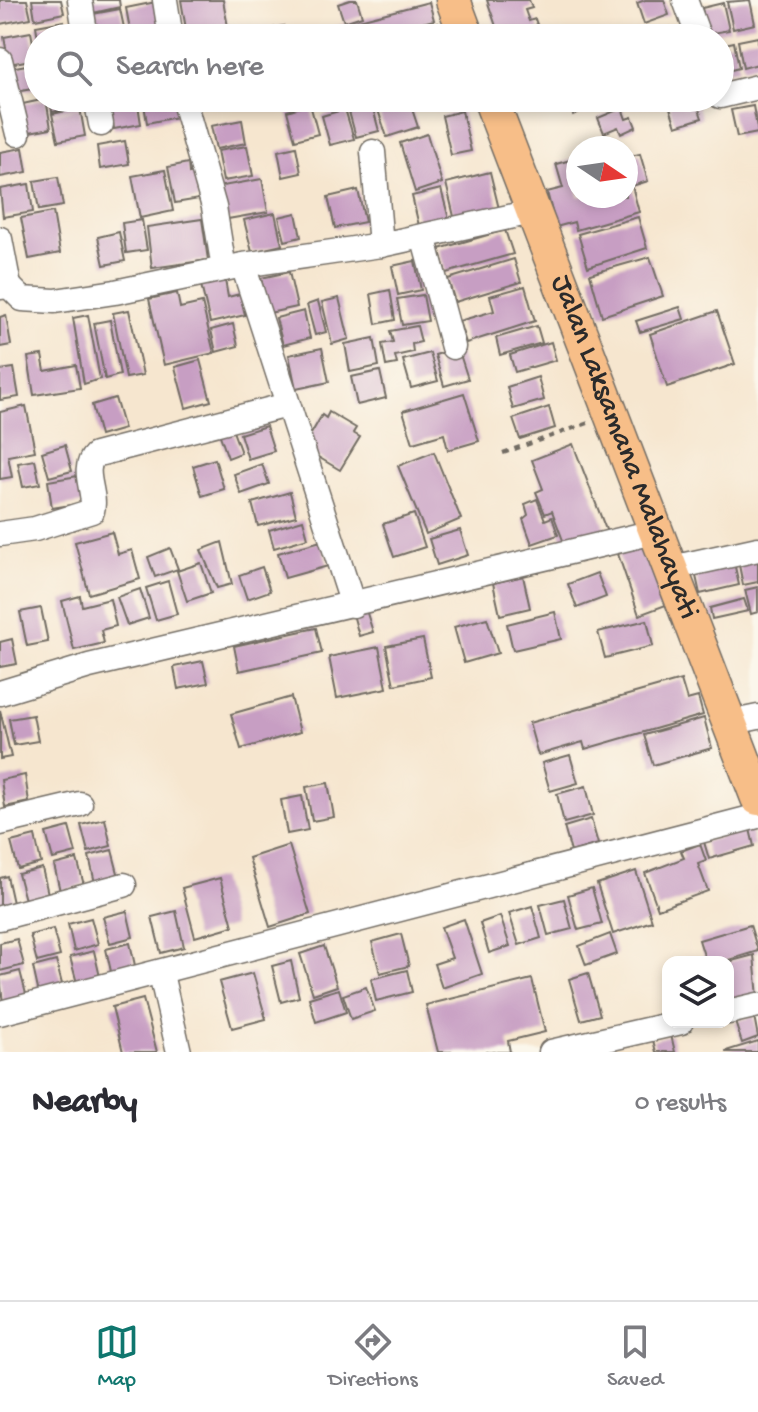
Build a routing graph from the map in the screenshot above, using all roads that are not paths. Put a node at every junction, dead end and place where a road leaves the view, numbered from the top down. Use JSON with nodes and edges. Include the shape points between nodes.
{"nodes":[{"id":1,"x":80,"y":0,"type":"edge"},
{"id":2,"x":165,"y":0,"type":"edge"},
{"id":3,"x":453,"y":0,"type":"edge"},
{"id":4,"x":685,"y":0,"type":"edge"},
{"id":5,"x":84,"y":24,"type":"edge"},
{"id":6,"x":169,"y":24,"type":"edge"},
{"id":7,"x":462,"y":24,"type":"edge"},
{"id":8,"x":694,"y":24,"type":"edge"},
{"id":9,"x":0,"y":60,"type":"edge"},
{"id":10,"x":758,"y":87,"type":"edge"},
{"id":11,"x":734,"y":96,"type":"edge"},
{"id":12,"x":99,"y":112,"type":"edge"},
{"id":13,"x":187,"y":112,"type":"edge"},
{"id":14,"x":495,"y":112,"type":"edge"},
{"id":15,"x":101,"y":124,"type":"dead end"},
{"id":16,"x":18,"y":134,"type":"dead end"},
{"id":17,"x":373,"y":152,"type":"dead end"},
{"id":18,"x":532,"y":212,"type":"junction"},
{"id":19,"x":423,"y":236,"type":"junction"},
{"id":20,"x":0,"y":239,"type":"edge"},
{"id":21,"x":381,"y":245,"type":"junction"},
{"id":22,"x":234,"y":267,"type":"junction"},
{"id":23,"x":4,"y":286,"type":"edge"},
{"id":24,"x":453,"y":347,"type":"dead end"},
{"id":25,"x":287,"y":405,"type":"junction"},
{"id":26,"x":654,"y":532,"type":"junction"},
{"id":27,"x":0,"y":534,"type":"edge"},
{"id":28,"x":758,"y":549,"type":"edge"},
{"id":29,"x":667,"y":569,"type":"junction"},
{"id":30,"x":353,"y":605,"type":"junction"},
{"id":31,"x":0,"y":693,"type":"edge"},
{"id":32,"x":744,"y":720,"type":"edge"},
{"id":33,"x":758,"y":798,"type":"edge"},
{"id":34,"x":80,"y":804,"type":"dead end"},
{"id":35,"x":758,"y":816,"type":"edge"},
{"id":36,"x":0,"y":823,"type":"edge"},
{"id":37,"x":124,"y":885,"type":"dead end"},
{"id":38,"x":0,"y":918,"type":"edge"},
{"id":39,"x":161,"y":974,"type":"junction"},
{"id":40,"x":758,"y":1005,"type":"edge"},
{"id":41,"x":734,"y":1011,"type":"edge"},
{"id":42,"x":0,"y":1013,"type":"edge"},
{"id":43,"x":662,"y":1026,"type":"edge"},
{"id":44,"x":179,"y":1052,"type":"edge"},
{"id":45,"x":551,"y":1052,"type":"edge"}],
"edges":[{"from":1,"to":5,"type":"street"},
{"from":2,"to":6,"type":"street"},
{"from":3,"to":7,"type":"highway"},
{"from":4,"to":8,"type":"street"},
{"from":9,"to":16,"type":"street"},
{"from":10,"to":11,"type":"street"},
{"from":12,"to":15,"type":"street"},
{"from":13,"to":22,"type":"street"},
{"from":14,"to":18,"type":"highway","name":"Jalan Laksamana Malahayati"},
{"from":17,"to":21,"type":"street"},
{"from":18,"to":19,"type":"street"},
{"from":18,"to":26,"type":"highway","name":"Jalan Laksamana Malahayati"},
{"from":19,"to":21,"type":"street"},
{"from":19,"to":24,"type":"street"},
{"from":20,"to":23,"type":"street"},
{"from":21,"to":22,"type":"street"},
{"from":22,"to":23,"type":"street","via":[[55,301],[22,299]]},
{"from":22,"to":25,"type":"street"},
{"from":25,"to":27,"type":"street","via":[[95,455],[88,468],[92,511]]},
{"from":25,"to":30,"type":"street"},
{"from":26,"to":29,"type":"highway","name":"Jalan Laksamana Malahayati"},
{"from":26,"to":30,"type":"street"},
{"from":28,"to":29,"type":"street"},
{"from":29,"to":32,"type":"highway","name":"Jalan Laksamana Malahayati"},
{"from":30,"to":31,"type":"street","via":[[89,666]]},
{"from":32,"to":33,"type":"highway","name":"Jalan Laksamana Malahayati"},
{"from":34,"to":36,"type":"street"},
{"from":35,"to":39,"type":"street"},
{"from":37,"to":38,"type":"street"},
{"from":39,"to":42,"type":"street"},
{"from":39,"to":44,"type":"street"},
{"from":40,"to":41,"type":"street"},
{"from":43,"to":45,"type":"street"}]}
